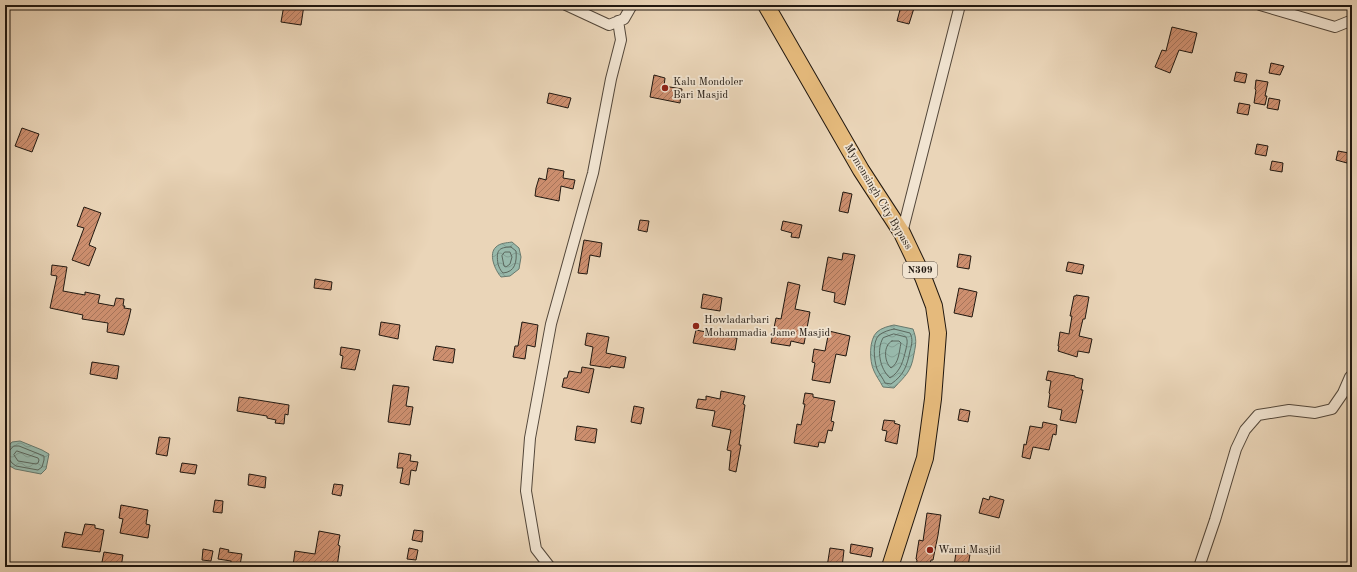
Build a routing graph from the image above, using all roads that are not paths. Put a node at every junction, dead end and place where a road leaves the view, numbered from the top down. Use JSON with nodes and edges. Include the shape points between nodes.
{"nodes":[{"id":1,"x":566,"y":5,"type":"edge"},
{"id":2,"x":632,"y":5,"type":"edge"},
{"id":3,"x":766,"y":5,"type":"edge"},
{"id":4,"x":960,"y":5,"type":"edge"},
{"id":5,"x":1260,"y":5,"type":"edge"},
{"id":6,"x":618,"y":21,"type":"junction"},
{"id":7,"x":1352,"y":21,"type":"edge"},
{"id":8,"x":902,"y":233,"type":"junction"},
{"id":9,"x":1352,"y":375,"type":"edge"},
{"id":10,"x":550,"y":567,"type":"edge"},
{"id":11,"x":890,"y":567,"type":"edge"},
{"id":12,"x":1199,"y":567,"type":"edge"}],
"edges":[{"from":1,"to":6,"type":"street","via":[[609,25]]},
{"from":2,"to":6,"type":"street","via":[[624,19]]},
{"from":3,"to":8,"type":"highway","name":"Mymensingh City Bypass","number":"N309","via":[[861,170]]},
{"from":4,"to":8,"type":"street"},
{"from":5,"to":7,"type":"street","via":[[1335,27]]},
{"from":6,"to":10,"type":"street","via":[[621,40],[593,172],[551,324],[530,438],[526,491],[536,549]]},
{"from":8,"to":11,"type":"highway","name":"Mymensingh City Bypass","number":"N309","via":[[934,306],[938,333],[933,399],[924,458]]},
{"from":9,"to":12,"type":"street","via":[[1332,409],[1315,413],[1289,410],[1258,415],[1245,430],[1236,449]]}]}
